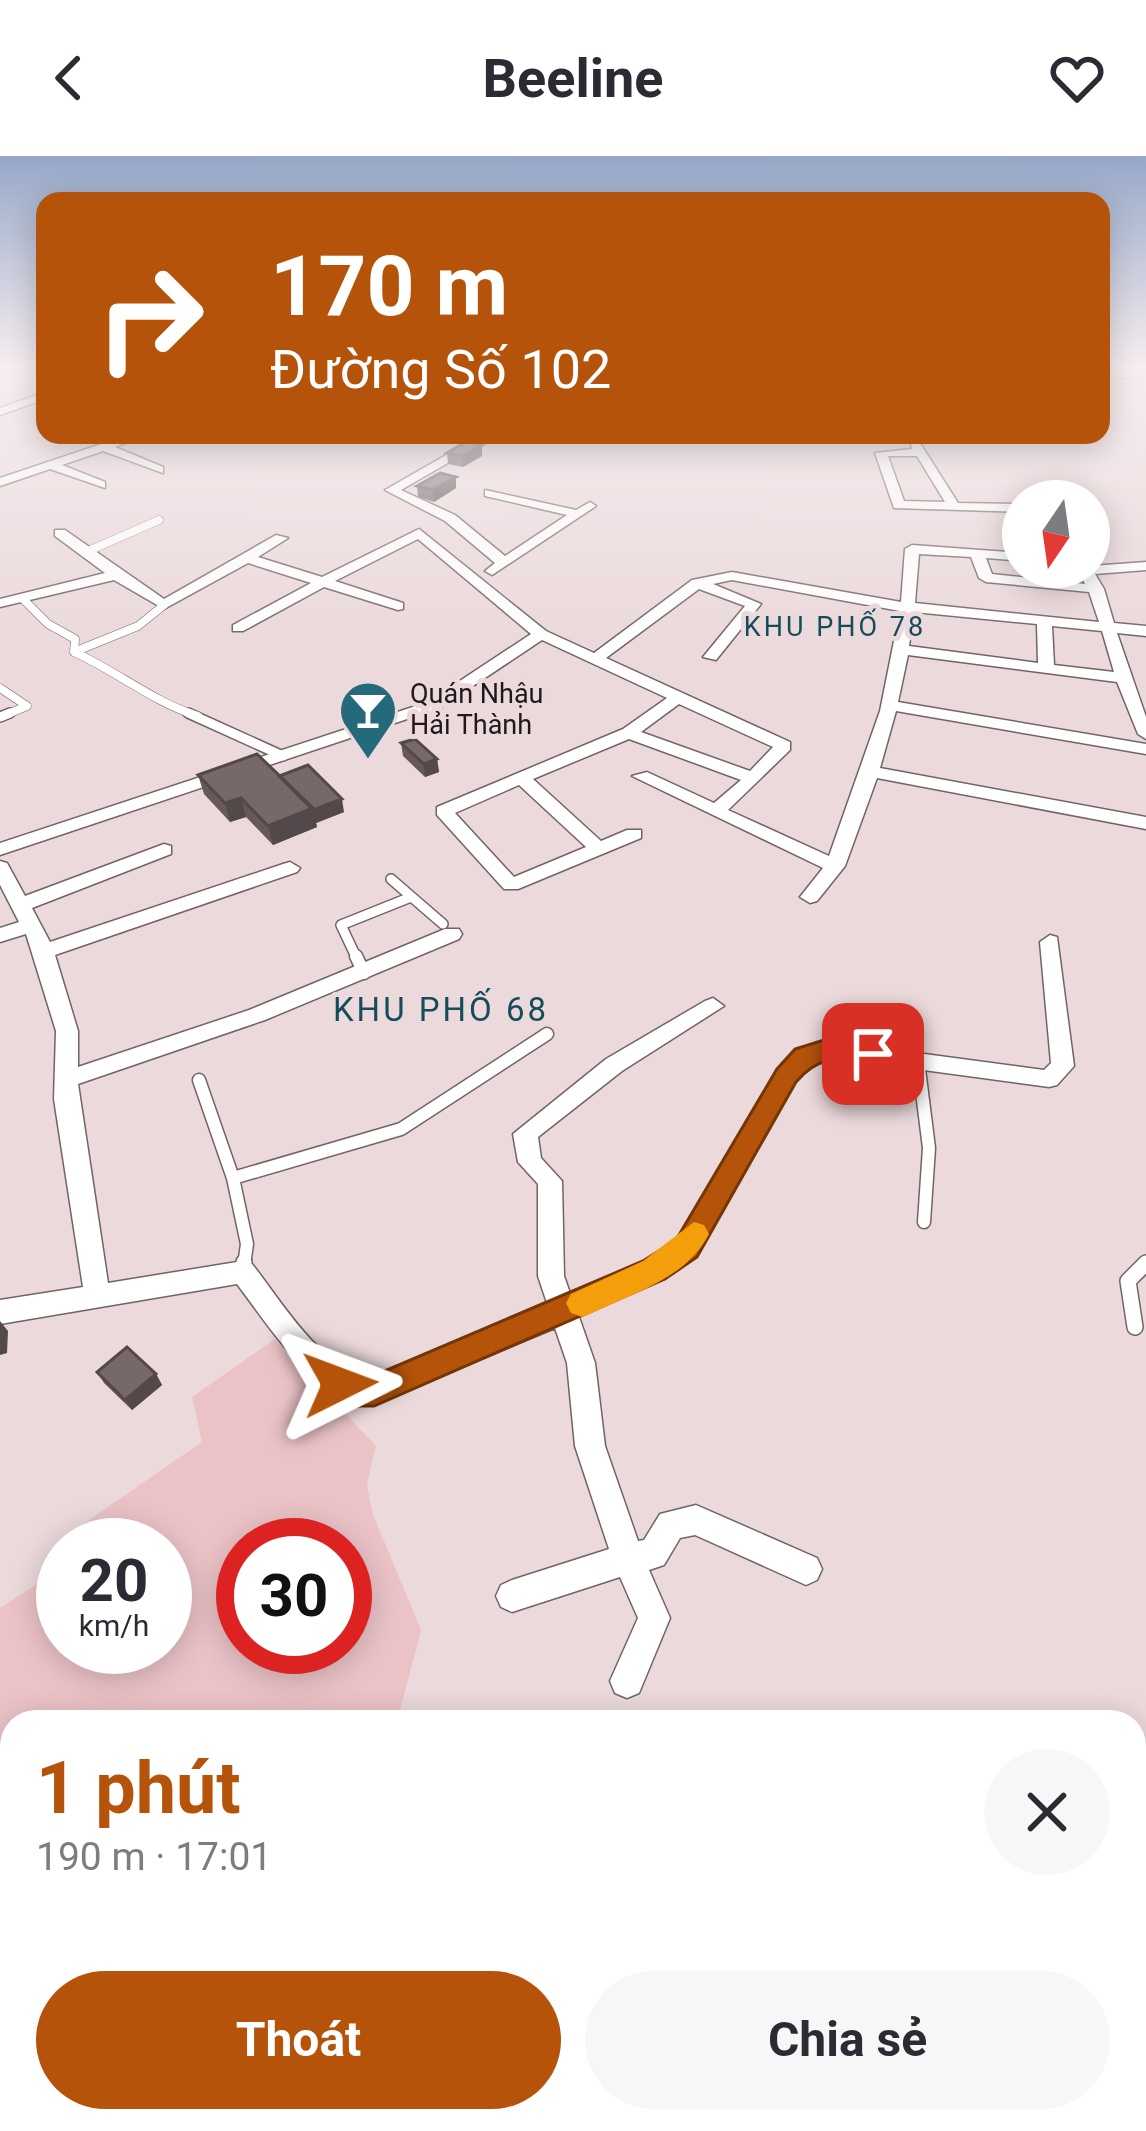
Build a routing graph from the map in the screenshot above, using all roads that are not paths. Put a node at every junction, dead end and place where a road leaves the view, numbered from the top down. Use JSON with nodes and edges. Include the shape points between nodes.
{"nodes":[{"id":1,"x":66,"y":459,"type":"edge"},
{"id":2,"x":134,"y":459,"type":"edge"},
{"id":3,"x":446,"y":459,"type":"edge"},
{"id":4,"x":883,"y":459,"type":"edge"},
{"id":5,"x":924,"y":459,"type":"edge"},
{"id":6,"x":51,"y":464,"type":"junction"},
{"id":7,"x":160,"y":470,"type":"dead end"},
{"id":8,"x":0,"y":482,"type":"edge"},
{"id":9,"x":101,"y":484,"type":"dead end"},
{"id":10,"x":489,"y":494,"type":"dead end"},
{"id":11,"x":1002,"y":504,"type":"edge"},
{"id":12,"x":590,"y":506,"type":"dead end"},
{"id":13,"x":954,"y":506,"type":"junction"},
{"id":14,"x":574,"y":513,"type":"junction"},
{"id":15,"x":159,"y":520,"type":"dead end"},
{"id":16,"x":60,"y":532,"type":"dead end"},
{"id":17,"x":281,"y":538,"type":"dead end"},
{"id":18,"x":86,"y":552,"type":"junction"},
{"id":19,"x":977,"y":554,"type":"junction"},
{"id":20,"x":1002,"y":556,"type":"edge"},
{"id":21,"x":247,"y":558,"type":"junction"},
{"id":22,"x":503,"y":562,"type":"junction"},
{"id":23,"x":1146,"y":566,"type":"edge"},
{"id":24,"x":1110,"y":568,"type":"edge"},
{"id":25,"x":1126,"y":568,"type":"junction"},
{"id":26,"x":116,"y":574,"type":"junction"},
{"id":27,"x":986,"y":578,"type":"junction"},
{"id":28,"x":323,"y":582,"type":"junction"},
{"id":29,"x":475,"y":584,"type":"junction"},
{"id":30,"x":697,"y":584,"type":"junction"},
{"id":31,"x":1146,"y":587,"type":"edge"},
{"id":32,"x":1097,"y":589,"type":"joint"},
{"id":33,"x":24,"y":600,"type":"junction"},
{"id":34,"x":0,"y":603,"type":"edge"},
{"id":35,"x":164,"y":605,"type":"junction"},
{"id":36,"x":398,"y":606,"type":"dead end"},
{"id":37,"x":910,"y":606,"type":"junction"},
{"id":38,"x":988,"y":614,"type":"junction"},
{"id":39,"x":1044,"y":620,"type":"junction"},
{"id":40,"x":1105,"y":626,"type":"junction"},
{"id":41,"x":238,"y":628,"type":"dead end"},
{"id":42,"x":1144,"y":631,"type":"edge"},
{"id":43,"x":542,"y":634,"type":"junction"},
{"id":44,"x":905,"y":650,"type":"junction"},
{"id":45,"x":74,"y":652,"type":"junction"},
{"id":46,"x":712,"y":657,"type":"dead end"},
{"id":47,"x":594,"y":660,"type":"junction"},
{"id":48,"x":1046,"y":670,"type":"junction"},
{"id":49,"x":1120,"y":678,"type":"junction"},
{"id":50,"x":0,"y":688,"type":"edge"},
{"id":51,"x":677,"y":698,"type":"junction"},
{"id":52,"x":889,"y":705,"type":"junction"},
{"id":53,"x":0,"y":717,"type":"edge"},
{"id":54,"x":629,"y":733,"type":"junction"},
{"id":55,"x":1146,"y":734,"type":"edge"},
{"id":56,"x":1146,"y":749,"type":"edge"},
{"id":57,"x":283,"y":756,"type":"junction"},
{"id":58,"x":873,"y":772,"type":"junction"},
{"id":59,"x":640,"y":776,"type":"dead end"},
{"id":60,"x":521,"y":778,"type":"junction"},
{"id":61,"x":753,"y":778,"type":"junction"},
{"id":62,"x":716,"y":811,"type":"junction"},
{"id":63,"x":1146,"y":823,"type":"edge"},
{"id":64,"x":634,"y":834,"type":"dead end"},
{"id":65,"x":598,"y":848,"type":"junction"},
{"id":66,"x":0,"y":849,"type":"edge"},
{"id":67,"x":164,"y":850,"type":"dead end"},
{"id":68,"x":835,"y":866,"type":"junction"},
{"id":69,"x":0,"y":867,"type":"edge"},
{"id":70,"x":290,"y":868,"type":"dead end"},
{"id":71,"x":391,"y":879,"type":"dead end"},
{"id":72,"x":411,"y":897,"type":"junction"},
{"id":73,"x":810,"y":897,"type":"dead end"},
{"id":74,"x":24,"y":916,"type":"junction"},
{"id":75,"x":447,"y":929,"type":"joint"},
{"id":76,"x":0,"y":935,"type":"edge"},
{"id":77,"x":1049,"y":942,"type":"dead end"},
{"id":78,"x":43,"y":952,"type":"junction"},
{"id":79,"x":364,"y":973,"type":"junction"},
{"id":80,"x":713,"y":1006,"type":"dead end"},
{"id":81,"x":548,"y":1034,"type":"dead end"},
{"id":82,"x":918,"y":1061,"type":"junction"},
{"id":83,"x":68,"y":1079,"type":"junction"},
{"id":84,"x":199,"y":1080,"type":"dead end"},
{"id":85,"x":233,"y":1178,"type":"junction"},
{"id":86,"x":924,"y":1222,"type":"dead end"},
{"id":87,"x":1146,"y":1262,"type":"edge"},
{"id":88,"x":243,"y":1272,"type":"junction"},
{"id":89,"x":97,"y":1294,"type":"junction"},
{"id":90,"x":0,"y":1312,"type":"edge"},
{"id":91,"x":563,"y":1312,"type":"junction"},
{"id":92,"x":1135,"y":1327,"type":"dead end"},
{"id":93,"x":628,"y":1559,"type":"junction"},
{"id":94,"x":806,"y":1569,"type":"dead end"},
{"id":95,"x":512,"y":1596,"type":"dead end"},
{"id":96,"x":627,"y":1682,"type":"dead end"}],
"edges":[{"from":1,"to":6,"type":"street"},
{"from":2,"to":7,"type":"street"},
{"from":3,"to":22,"type":"street","via":[[391,490],[450,518]]},
{"from":4,"to":13,"type":"street","via":[[899,505]]},
{"from":5,"to":13,"type":"street"},
{"from":6,"to":8,"type":"street"},
{"from":6,"to":9,"type":"street"},
{"from":10,"to":14,"type":"street"},
{"from":11,"to":13,"type":"street"},
{"from":12,"to":14,"type":"street"},
{"from":14,"to":22,"type":"street"},
{"from":15,"to":18,"type":"lane"},
{"from":16,"to":18,"type":"street"},
{"from":17,"to":21,"type":"street"},
{"from":18,"to":26,"type":"street"},
{"from":19,"to":20,"type":"street"},
{"from":19,"to":27,"type":"street"},
{"from":19,"to":37,"type":"street","via":[[912,549]]},
{"from":21,"to":28,"type":"street"},
{"from":21,"to":35,"type":"street"},
{"from":22,"to":29,"type":"street"},
{"from":23,"to":25,"type":"street"},
{"from":24,"to":25,"type":"street"},
{"from":25,"to":31,"type":"street"},
{"from":26,"to":33,"type":"street"},
{"from":26,"to":35,"type":"street"},
{"from":27,"to":32,"type":"street"},
{"from":27,"to":38,"type":"street"},
{"from":28,"to":29,"type":"street","via":[[419,533]]},
{"from":28,"to":36,"type":"street"},
{"from":28,"to":41,"type":"street"},
{"from":29,"to":43,"type":"street"},
{"from":30,"to":37,"type":"street","via":[[732,576]]},
{"from":30,"to":46,"type":"street","via":[[754,604]]},
{"from":30,"to":47,"type":"street"},
{"from":32,"to":40,"type":"street"},
{"from":33,"to":34,"type":"street"},
{"from":33,"to":45,"type":"lane","via":[[75,639]]},
{"from":35,"to":45,"type":"lane","via":[[138,626]]},
{"from":37,"to":38,"type":"street"},
{"from":37,"to":44,"type":"street"},
{"from":38,"to":39,"type":"street"},
{"from":39,"to":40,"type":"street"},
{"from":39,"to":48,"type":"street"},
{"from":40,"to":42,"type":"street"},
{"from":40,"to":49,"type":"street"},
{"from":43,"to":47,"type":"street"},
{"from":43,"to":57,"type":"street","via":[[434,705]]},
{"from":44,"to":48,"type":"street"},
{"from":44,"to":52,"type":"street"},
{"from":45,"to":57,"type":"lane","via":[[166,706]]},
{"from":47,"to":51,"type":"street"},
{"from":48,"to":49,"type":"street"},
{"from":49,"to":55,"type":"street"},
{"from":50,"to":53,"type":"lane","via":[[27,706]]},
{"from":51,"to":54,"type":"street"},
{"from":51,"to":61,"type":"street","via":[[784,746]]},
{"from":52,"to":56,"type":"street"},
{"from":52,"to":58,"type":"street"},
{"from":54,"to":60,"type":"street"},
{"from":54,"to":61,"type":"street"},
{"from":57,"to":66,"type":"street"},
{"from":58,"to":63,"type":"street"},
{"from":58,"to":68,"type":"street"},
{"from":59,"to":62,"type":"street"},
{"from":60,"to":65,"type":"street"},
{"from":60,"to":65,"type":"street","via":[[443,812],[511,885]]},
{"from":61,"to":62,"type":"street"},
{"from":62,"to":68,"type":"street"},
{"from":64,"to":65,"type":"street"},
{"from":67,"to":74,"type":"street"},
{"from":68,"to":73,"type":"street"},
{"from":69,"to":74,"type":"street"},
{"from":70,"to":78,"type":"street"},
{"from":71,"to":72,"type":"lane"},
{"from":72,"to":75,"type":"lane"},
{"from":72,"to":79,"type":"lane","via":[[340,925]]},
{"from":74,"to":76,"type":"street"},
{"from":74,"to":78,"type":"street"},
{"from":75,"to":79,"type":"street"},
{"from":77,"to":82,"type":"street","via":[[1063,1066],[1049,1078]]},
{"from":78,"to":83,"type":"street","via":[[68,1031]]},
{"from":79,"to":83,"type":"street"},
{"from":80,"to":91,"type":"street","via":[[614,1065],[525,1134],[530,1162],[550,1181],[551,1276]]},
{"from":81,"to":85,"type":"lane","via":[[401,1129]]},
{"from":82,"to":86,"type":"lane","via":[[929,1148]]},
{"from":82,"to":91,"type":"street","via":[[827,1048],[804,1055],[686,1249]]},
{"from":83,"to":89,"type":"street"},
{"from":84,"to":85,"type":"lane"},
{"from":85,"to":88,"type":"lane","via":[[247,1244]]},
{"from":87,"to":92,"type":"lane","via":[[1125,1280]]},
{"from":88,"to":89,"type":"street"},
{"from":88,"to":91,"type":"street","via":[[320,1366],[355,1391],[374,1391]]},
{"from":89,"to":90,"type":"street"},
{"from":91,"to":93,"type":"street","via":[[581,1363],[590,1446]]},
{"from":93,"to":94,"type":"street","via":[[653,1554],[671,1525],[696,1520]]},
{"from":93,"to":95,"type":"street"},
{"from":93,"to":96,"type":"street","via":[[654,1618]]}]}
